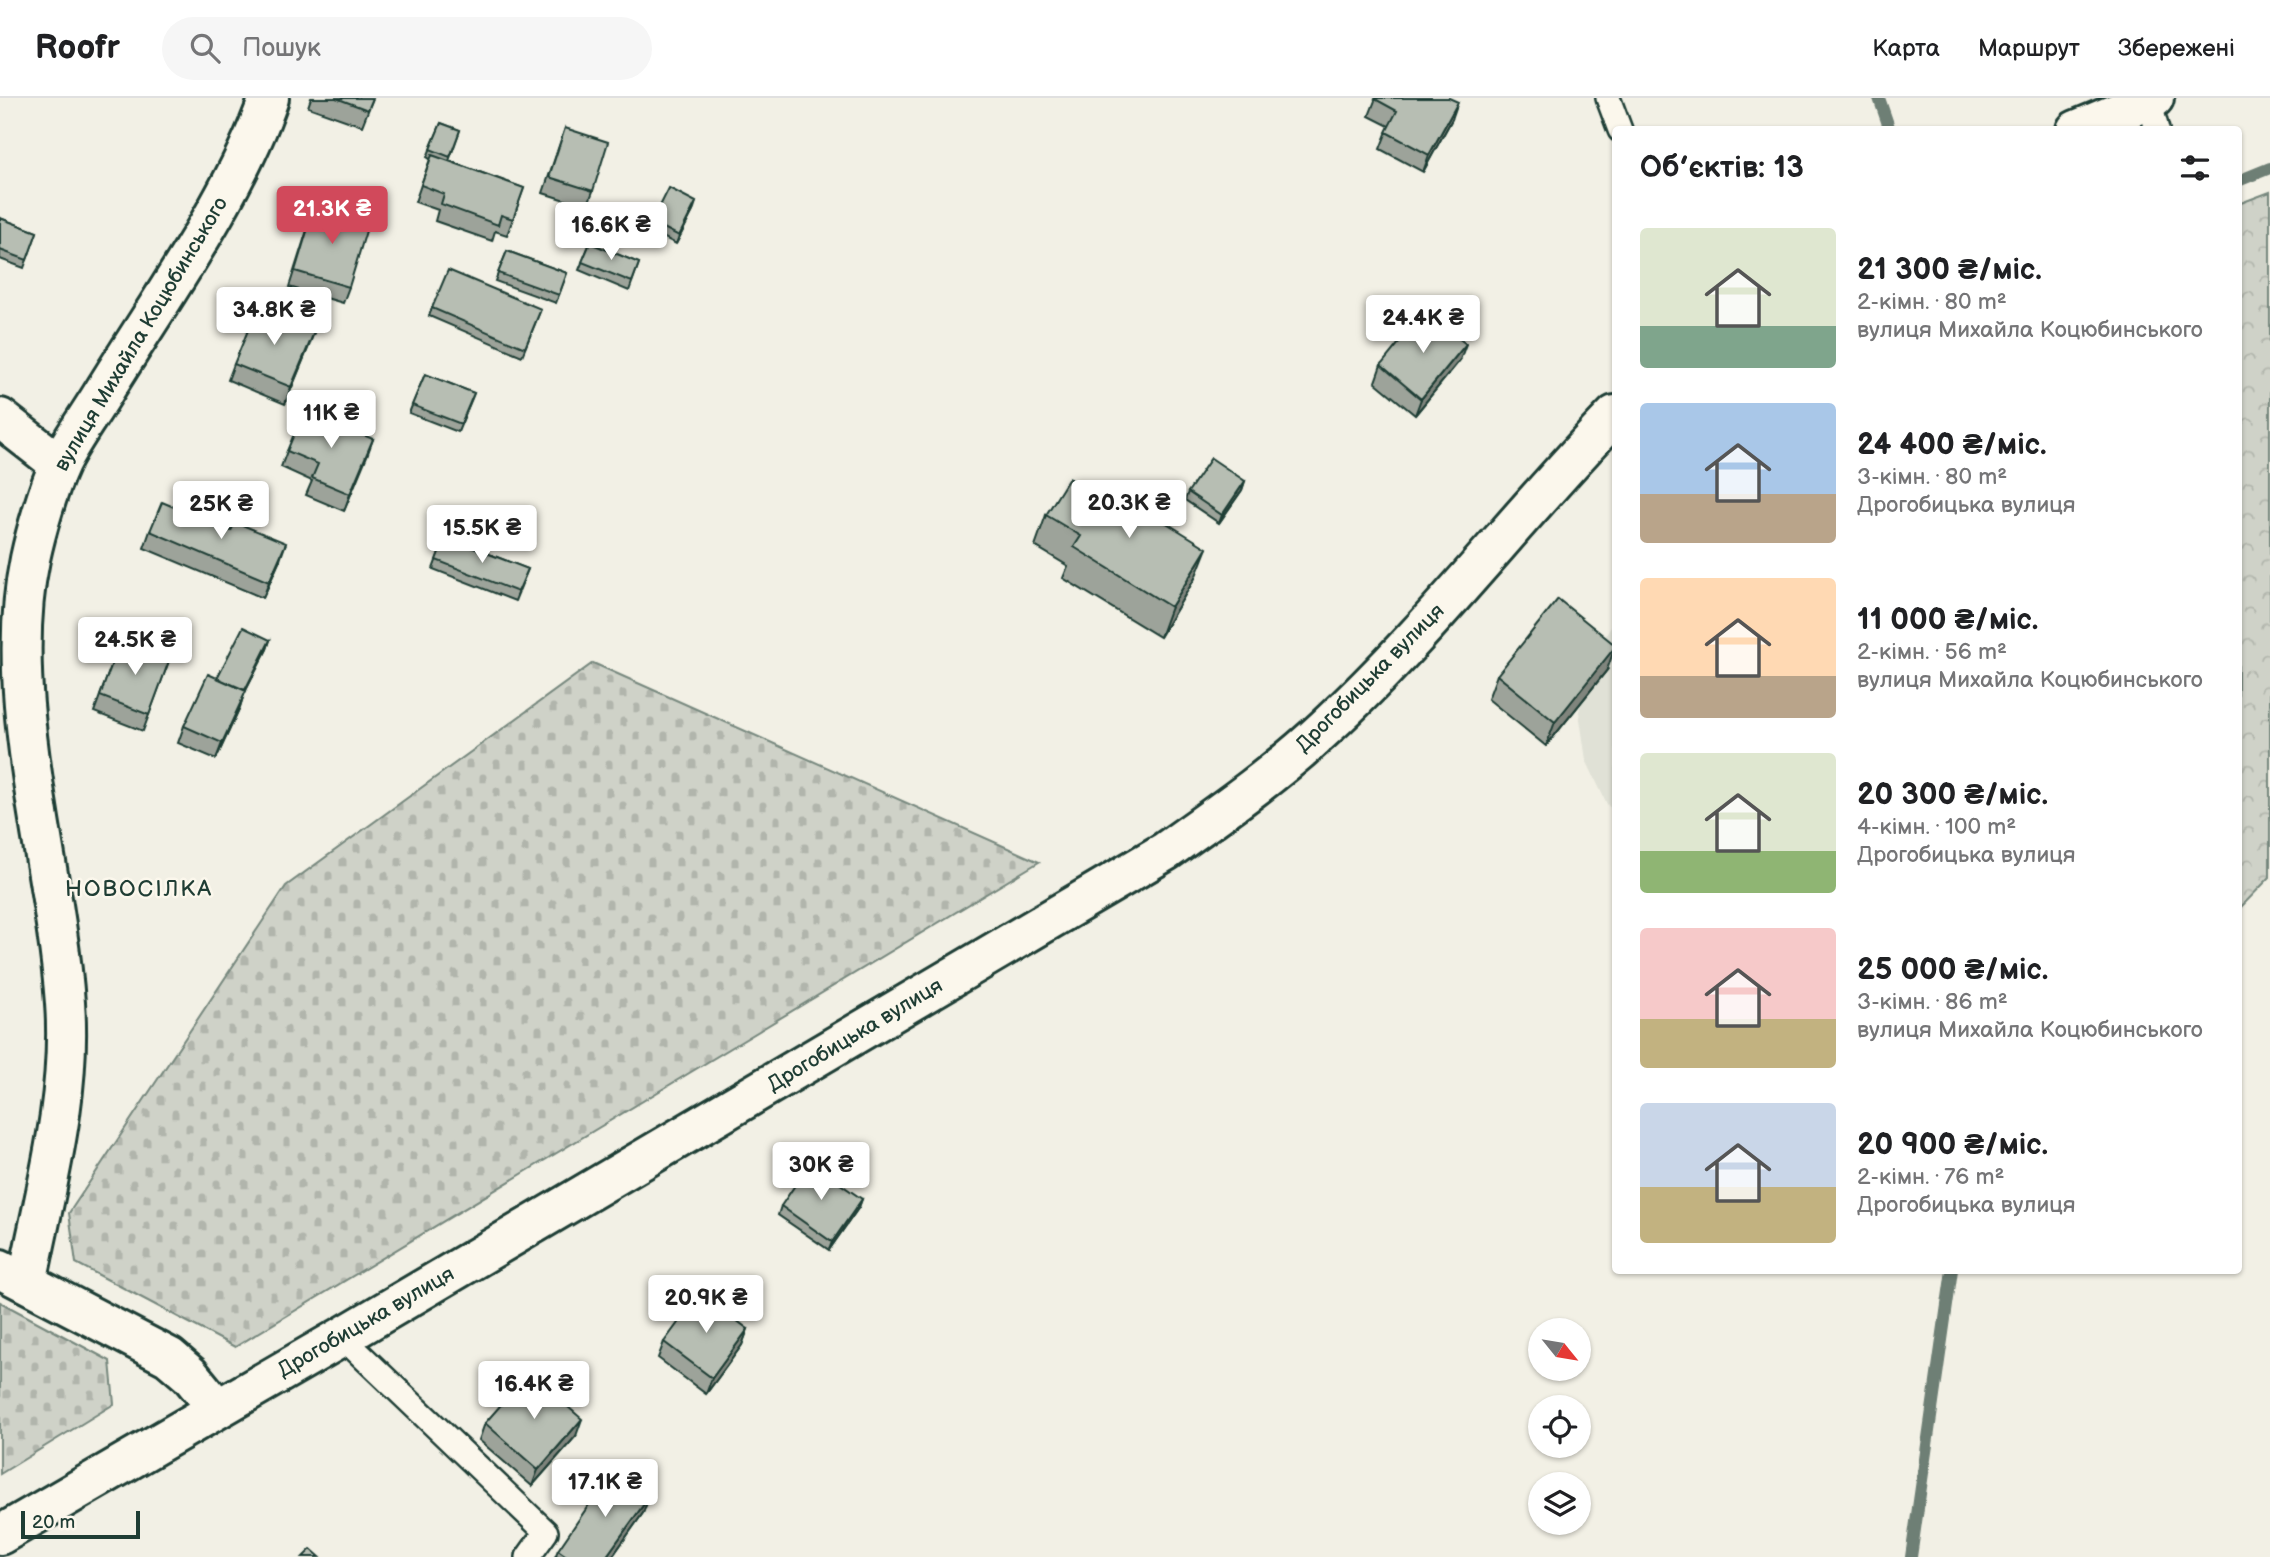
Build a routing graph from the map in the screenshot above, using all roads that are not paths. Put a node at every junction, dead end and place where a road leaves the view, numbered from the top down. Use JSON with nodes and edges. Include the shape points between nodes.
{"nodes":[{"id":1,"x":269,"y":98,"type":"edge"},
{"id":2,"x":1608,"y":98,"type":"edge"},
{"id":3,"x":2153,"y":109,"type":"edge"},
{"id":4,"x":1618,"y":126,"type":"edge"},
{"id":5,"x":2091,"y":126,"type":"edge"},
{"id":6,"x":0,"y":418,"type":"edge"},
{"id":7,"x":1612,"y":418,"type":"edge"},
{"id":8,"x":59,"y":464,"type":"junction"},
{"id":9,"x":14,"y":1276,"type":"edge"},
{"id":10,"x":342,"y":1337,"type":"junction"},
{"id":11,"x":217,"y":1408,"type":"junction"},
{"id":12,"x":0,"y":1535,"type":"edge"},
{"id":13,"x":528,"y":1557,"type":"edge"}],
"edges":[{"from":1,"to":8,"type":"main road","name":"вулиця Михайла Коцюбинського","via":[[256,137],[218,204]]},
{"from":2,"to":4,"type":"lane"},
{"from":3,"to":5,"type":"main road"},
{"from":6,"to":8,"type":"main road"},
{"from":7,"to":10,"type":"main road","name":"Дрогобицька вулиця","via":[[1393,660],[1326,728],[1250,791],[1166,851]]},
{"from":8,"to":9,"type":"main road","name":"вулиця Михайла Коцюбинського","via":[[30,560],[21,640],[25,707],[66,1003],[64,1090]]},
{"from":9,"to":11,"type":"main road","via":[[169,1357]]},
{"from":10,"to":11,"type":"main road","name":"Дрогобицька вулиця"},
{"from":10,"to":13,"type":"lane","via":[[546,1532]]},
{"from":11,"to":12,"type":"main road","name":"Дрогобицька вулиця"}]}
